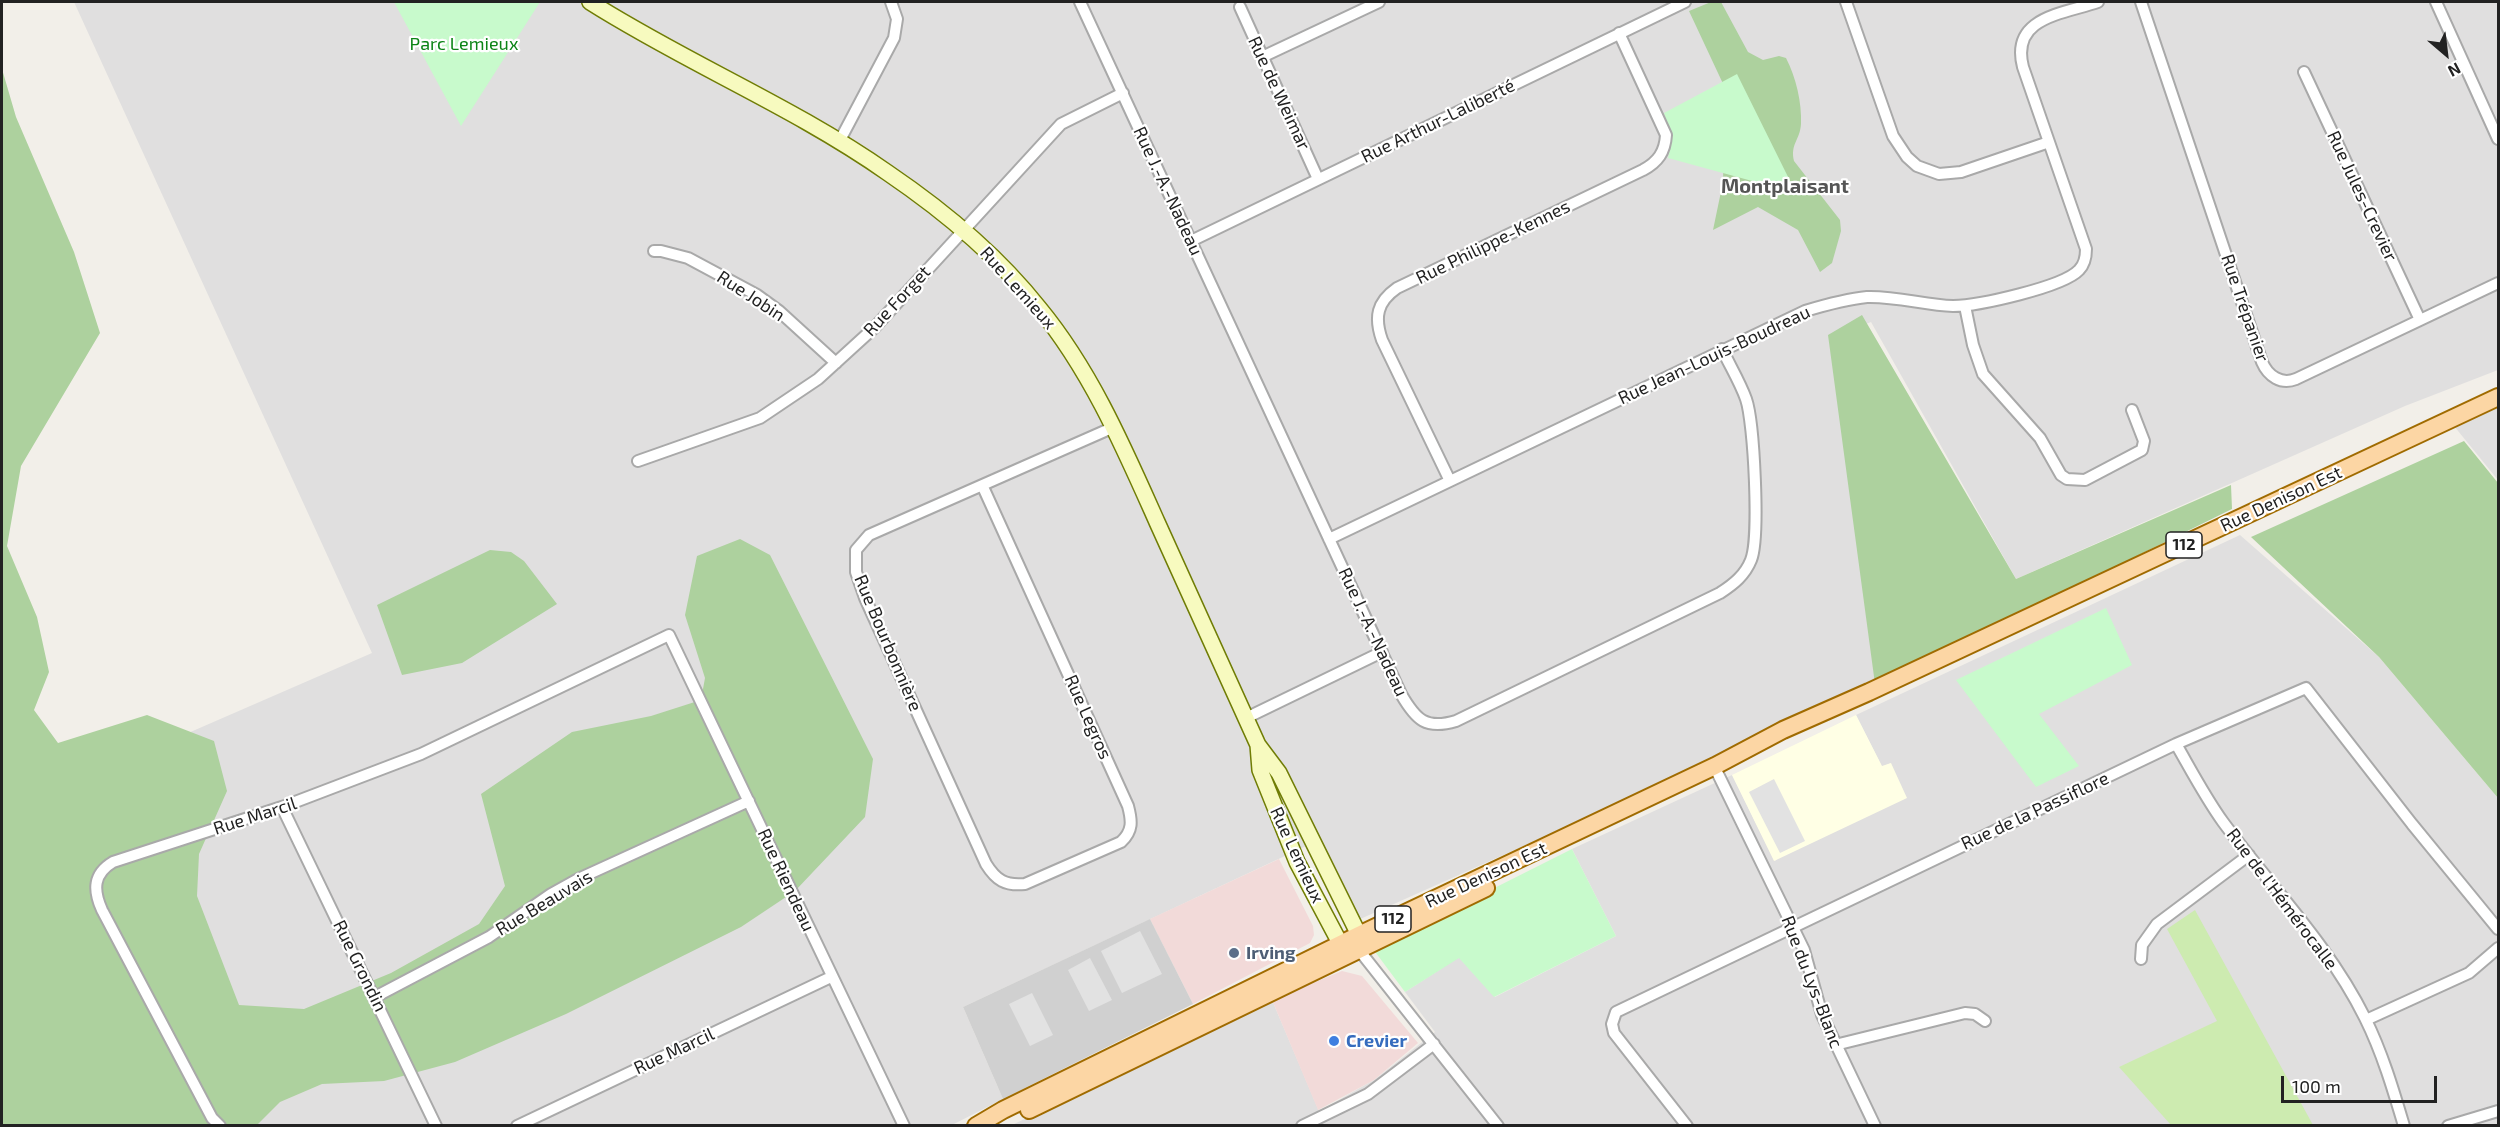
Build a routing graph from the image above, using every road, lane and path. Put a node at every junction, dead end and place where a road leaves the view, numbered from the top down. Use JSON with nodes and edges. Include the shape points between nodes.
{"nodes":[{"id":1,"x":590,"y":2,"type":"edge"},
{"id":2,"x":891,"y":2,"type":"edge"},
{"id":3,"x":1080,"y":2,"type":"edge"},
{"id":4,"x":1379,"y":2,"type":"edge"},
{"id":5,"x":1685,"y":2,"type":"edge"},
{"id":6,"x":1846,"y":2,"type":"edge"},
{"id":7,"x":2098,"y":2,"type":"edge"},
{"id":8,"x":2141,"y":2,"type":"edge"},
{"id":9,"x":2436,"y":2,"type":"edge"},
{"id":10,"x":1240,"y":7,"type":"dead end"},
{"id":11,"x":1619,"y":33,"type":"junction"},
{"id":12,"x":1262,"y":57,"type":"junction"},
{"id":13,"x":2304,"y":72,"type":"dead end"},
{"id":14,"x":1123,"y":93,"type":"junction"},
{"id":15,"x":2499,"y":139,"type":"edge"},
{"id":16,"x":838,"y":142,"type":"junction"},
{"id":17,"x":2049,"y":142,"type":"junction"},
{"id":18,"x":1318,"y":179,"type":"junction"},
{"id":19,"x":964,"y":230,"type":"junction"},
{"id":20,"x":1191,"y":241,"type":"junction"},
{"id":21,"x":654,"y":251,"type":"dead end"},
{"id":22,"x":2499,"y":283,"type":"edge"},
{"id":23,"x":1965,"y":306,"type":"junction"},
{"id":24,"x":2420,"y":320,"type":"junction"},
{"id":25,"x":1722,"y":349,"type":"junction"},
{"id":26,"x":836,"y":363,"type":"junction"},
{"id":27,"x":2499,"y":397,"type":"edge"},
{"id":28,"x":2132,"y":411,"type":"dead end"},
{"id":29,"x":1114,"y":428,"type":"junction"},
{"id":30,"x":638,"y":461,"type":"dead end"},
{"id":31,"x":1450,"y":481,"type":"junction"},
{"id":32,"x":983,"y":487,"type":"junction"},
{"id":33,"x":1329,"y":539,"type":"junction"},
{"id":34,"x":669,"y":635,"type":"joint"},
{"id":35,"x":1382,"y":652,"type":"junction"},
{"id":36,"x":1869,"y":692,"type":"junction"},
{"id":37,"x":1246,"y":718,"type":"junction"},
{"id":38,"x":2176,"y":744,"type":"junction"},
{"id":39,"x":1258,"y":745,"type":"junction"},
{"id":40,"x":1718,"y":774,"type":"junction"},
{"id":41,"x":749,"y":801,"type":"junction"},
{"id":42,"x":282,"y":807,"type":"junction"},
{"id":43,"x":2249,"y":855,"type":"junction"},
{"id":44,"x":1014,"y":885,"type":"joint"},
{"id":45,"x":1792,"y":927,"type":"junction"},
{"id":46,"x":2499,"y":929,"type":"edge"},
{"id":47,"x":1359,"y":943,"type":"junction"},
{"id":48,"x":1341,"y":945,"type":"junction"},
{"id":49,"x":2499,"y":948,"type":"edge"},
{"id":50,"x":2141,"y":959,"type":"dead end"},
{"id":51,"x":831,"y":977,"type":"junction"},
{"id":52,"x":375,"y":997,"type":"junction"},
{"id":53,"x":2366,"y":1020,"type":"junction"},
{"id":54,"x":1985,"y":1021,"type":"dead end"},
{"id":55,"x":1434,"y":1044,"type":"junction"},
{"id":56,"x":1835,"y":1045,"type":"junction"},
{"id":57,"x":2499,"y":1111,"type":"edge"},
{"id":58,"x":1310,"y":1124,"type":"edge"},
{"id":59,"x":220,"y":1125,"type":"edge"},
{"id":60,"x":436,"y":1125,"type":"edge"},
{"id":61,"x":517,"y":1125,"type":"edge"},
{"id":62,"x":904,"y":1125,"type":"edge"},
{"id":63,"x":976,"y":1125,"type":"edge"},
{"id":64,"x":995,"y":1125,"type":"edge"},
{"id":65,"x":1498,"y":1125,"type":"edge"},
{"id":66,"x":1687,"y":1125,"type":"edge"},
{"id":67,"x":1875,"y":1125,"type":"edge"},
{"id":68,"x":2404,"y":1125,"type":"edge"},
{"id":69,"x":2448,"y":1125,"type":"edge"}],
"edges":[{"from":1,"to":16,"type":"street","name":"Rue Lemieux"},
{"from":2,"to":16,"type":"street","via":[[897,19],[894,38]]},
{"from":3,"to":14,"type":"street","name":"Rue J.-A.-Nadeau"},
{"from":4,"to":12,"type":"street"},
{"from":5,"to":11,"type":"street","name":"Rue Arthur-Laliberté"},
{"from":6,"to":17,"type":"street","via":[[1893,136],[1917,166],[1939,174],[1961,172]]},
{"from":7,"to":17,"type":"street","name":"Rue Jean-Louis-Boudreau","via":[[2034,24],[2021,40],[2023,67]]},
{"from":8,"to":24,"type":"street","name":"Rue Trépanier","via":[[2268,373],[2289,382]]},
{"from":9,"to":15,"type":"street"},
{"from":10,"to":12,"type":"street","name":"Rue de Weimar"},
{"from":11,"to":18,"type":"street","name":"Rue Arthur-Laliberté"},
{"from":11,"to":31,"type":"street","name":"Rue Philippe-Kennes","via":[[1666,135],[1660,158],[1643,170],[1397,288],[1378,309],[1382,340]]},
{"from":12,"to":18,"type":"street","name":"Rue de Weimar"},
{"from":13,"to":24,"type":"street","name":"Rue Jules-Crevier"},
{"from":14,"to":19,"type":"street","name":"Rue Forget","via":[[1061,124]]},
{"from":14,"to":20,"type":"street","name":"Rue J.-A.-Nadeau"},
{"from":16,"to":19,"type":"street","name":"Rue Lemieux","via":[[887,171]]},
{"from":17,"to":23,"type":"street","name":"Rue Jean-Louis-Boudreau","via":[[2086,249],[2085,262],[2070,277],[1994,302]]},
{"from":18,"to":20,"type":"street","name":"Rue Arthur-Laliberté"},
{"from":19,"to":26,"type":"street","name":"Rue Forget","via":[[875,327]]},
{"from":19,"to":29,"type":"street","name":"Rue Lemieux","via":[[1040,308],[1085,374]]},
{"from":20,"to":33,"type":"street","name":"Rue J.-A.-Nadeau"},
{"from":21,"to":26,"type":"street","name":"Rue Jobin","via":[[688,258],[757,295]]},
{"from":22,"to":24,"type":"street","name":"Rue Trépanier"},
{"from":23,"to":25,"type":"street","name":"Rue Jean-Louis-Boudreau","via":[[1878,297],[1850,299],[1793,315]]},
{"from":23,"to":28,"type":"street","via":[[1983,374],[2040,438],[2056,469],[2067,479],[2085,480],[2142,450],[2144,441]]},
{"from":25,"to":31,"type":"street","name":"Rue Jean-Louis-Boudreau"},
{"from":25,"to":35,"type":"street","name":"Rue J.-A.-Nadeau","via":[[1746,399],[1751,433],[1756,534],[1752,558],[1736,582],[1700,603],[1446,724],[1429,723],[1413,714]]},
{"from":26,"to":30,"type":"street","name":"Rue Forget","via":[[760,418]]},
{"from":27,"to":36,"type":"main road","name":"Rue Denison Est","number":"112"},
{"from":29,"to":32,"type":"street","name":"Rue Bourbonnière"},
{"from":29,"to":37,"type":"street","name":"Rue Lemieux"},
{"from":31,"to":33,"type":"street","name":"Rue Jean-Louis-Boudreau"},
{"from":32,"to":44,"type":"street","name":"Rue Legros","via":[[1131,818],[1130,832],[1120,842],[1025,884]]},
{"from":32,"to":44,"type":"street","name":"Rue Bourbonnière","via":[[869,535],[856,550],[855,566],[864,598],[986,864],[998,880]]},
{"from":33,"to":35,"type":"street","name":"Rue J.-A.-Nadeau"},
{"from":34,"to":41,"type":"street","name":"Rue Riendeau"},
{"from":34,"to":42,"type":"street","name":"Rue Marcil","via":[[421,754]]},
{"from":35,"to":37,"type":"street"},
{"from":36,"to":40,"type":"main road","name":"Rue Denison Est"},
{"from":36,"to":47,"type":"main road","name":"Rue Denison Est","number":"112","via":[[1784,730]]},
{"from":37,"to":39,"type":"street","name":"Rue Lemieux"},
{"from":38,"to":43,"type":"street","name":"Rue de l'Hémérocalle","via":[[2203,793]]},
{"from":38,"to":45,"type":"street","name":"Rue de la Passiflore"},
{"from":38,"to":46,"type":"street","name":"Rue de la Passiflore","via":[[2306,688]]},
{"from":39,"to":47,"type":"street","name":"Rue Lemieux","via":[[1289,791]]},
{"from":39,"to":48,"type":"street","name":"Rue Lemieux","via":[[1260,770],[1297,862]]},
{"from":40,"to":45,"type":"street","name":"Rue du Lys-Blanc"},
{"from":40,"to":47,"type":"main road","name":"Rue Denison Est"},
{"from":41,"to":51,"type":"street","name":"Rue Riendeau"},
{"from":41,"to":52,"type":"street","name":"Rue Beauvais","via":[[578,879],[489,937]]},
{"from":42,"to":52,"type":"street","name":"Rue Grondin"},
{"from":42,"to":59,"type":"street","name":"Rue Marcil","via":[[113,862],[102,868],[96,880],[96,896],[102,910],[212,1118]]},
{"from":43,"to":50,"type":"street","via":[[2157,924],[2142,945]]},
{"from":43,"to":53,"type":"street","name":"Rue de l'Hémérocalle","via":[[2329,957]]},
{"from":45,"to":56,"type":"street","name":"Rue du Lys-Blanc","via":[[1806,956],[1822,1015]]},
{"from":45,"to":66,"type":"street","name":"Rue de la Passiflore","via":[[1625,1007],[1612,1017],[1618,1040]]},
{"from":47,"to":48,"type":"main road","name":"Rue Denison Est","number":"112"},
{"from":47,"to":55,"type":"street","name":"Rue Lemieux"},
{"from":47,"to":64,"type":"main road","name":"Rue Denison Est"},
{"from":48,"to":63,"type":"main road","name":"Rue Denison Est","number":"112"},
{"from":49,"to":53,"type":"street","via":[[2469,973]]},
{"from":51,"to":61,"type":"street","name":"Rue Marcil"},
{"from":51,"to":62,"type":"street","name":"Rue Riendeau"},
{"from":52,"to":60,"type":"street","name":"Rue Grondin"},
{"from":53,"to":68,"type":"street","name":"Rue de l'Hémérocalle"},
{"from":54,"to":56,"type":"street","via":[[1965,1013]]},
{"from":55,"to":58,"type":"street","via":[[1368,1094]]},
{"from":55,"to":65,"type":"street","name":"Rue Lemieux"},
{"from":56,"to":67,"type":"street","name":"Rue du Lys-Blanc"},
{"from":57,"to":69,"type":"street"}]}
